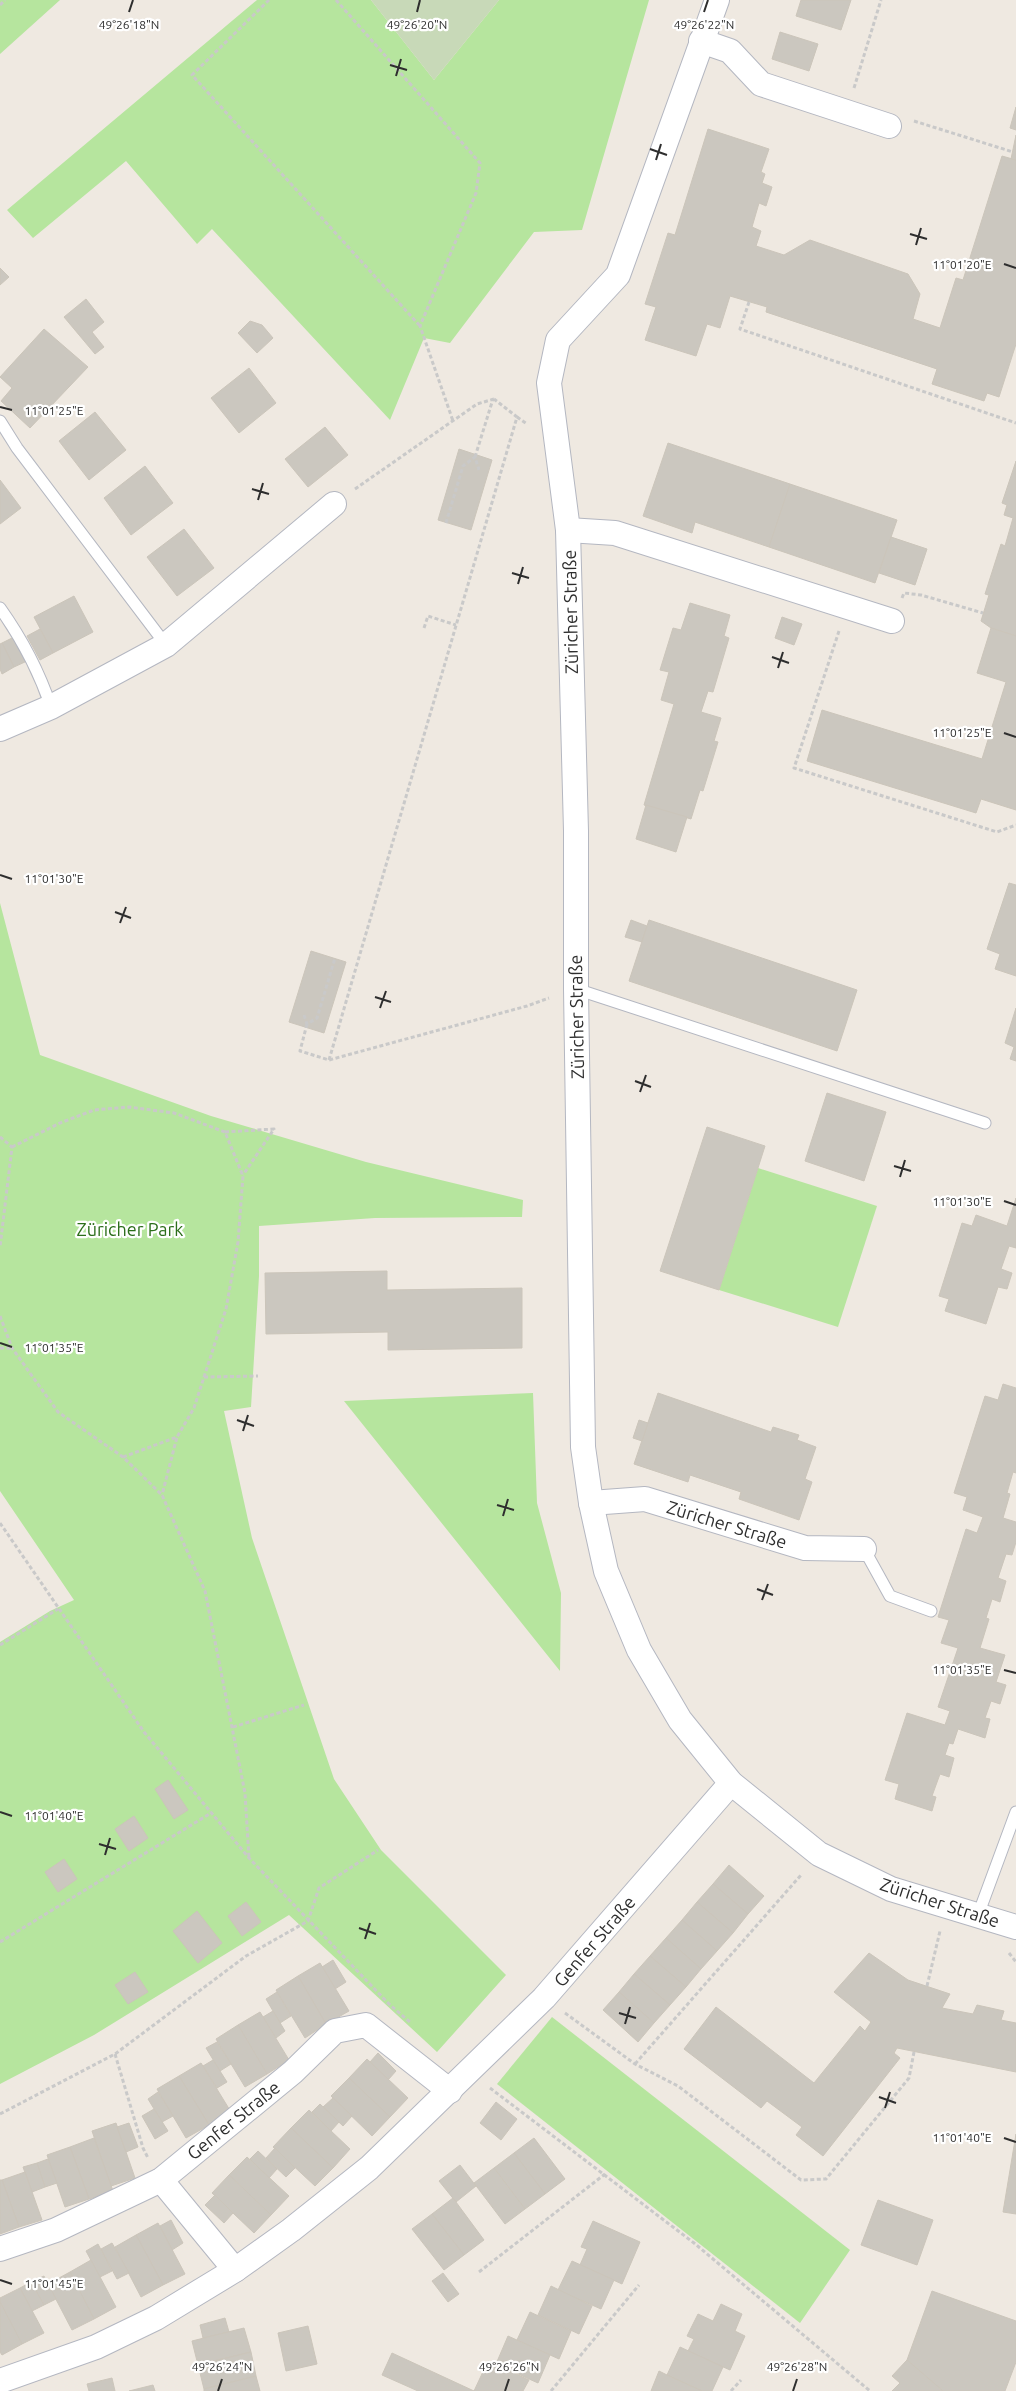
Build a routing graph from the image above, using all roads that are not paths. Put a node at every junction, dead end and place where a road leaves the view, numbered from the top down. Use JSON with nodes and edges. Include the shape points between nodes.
{"nodes":[{"id":1,"x":717,"y":0,"type":"edge"},
{"id":2,"x":701,"y":41,"type":"junction"},
{"id":3,"x":890,"y":126,"type":"road end"},
{"id":4,"x":0,"y":421,"type":"edge"},
{"id":5,"x":334,"y":504,"type":"road end"},
{"id":6,"x":568,"y":530,"type":"junction"},
{"id":7,"x":0,"y":608,"type":"edge"},
{"id":8,"x":892,"y":621,"type":"road end"},
{"id":9,"x":166,"y":644,"type":"junction"},
{"id":10,"x":51,"y":708,"type":"junction"},
{"id":11,"x":0,"y":729,"type":"edge"},
{"id":12,"x":576,"y":989,"type":"junction"},
{"id":13,"x":986,"y":1123,"type":"dead end"},
{"id":14,"x":591,"y":1504,"type":"junction"},
{"id":15,"x":864,"y":1549,"type":"joint"},
{"id":16,"x":931,"y":1611,"type":"dead end"},
{"id":17,"x":731,"y":1783,"type":"junction"},
{"id":18,"x":1016,"y":1812,"type":"edge"},
{"id":19,"x":978,"y":1915,"type":"junction"},
{"id":20,"x":1016,"y":1927,"type":"edge"},
{"id":21,"x":450,"y":2091,"type":"junction"},
{"id":22,"x":160,"y":2180,"type":"junction"},
{"id":23,"x":0,"y":2249,"type":"edge"},
{"id":24,"x":235,"y":2270,"type":"junction"},
{"id":25,"x":0,"y":2381,"type":"edge"}],
"edges":[{"from":1,"to":2,"type":"street"},
{"from":2,"to":3,"type":"street","via":[[730,51],[761,84]]},
{"from":2,"to":6,"type":"street","name":"Züricher Straße","via":[[618,275],[558,340],[549,382]]},
{"from":4,"to":9,"type":"lane"},
{"from":5,"to":9,"type":"street"},
{"from":6,"to":8,"type":"street","name":"Züricher Straße","via":[[615,533]]},
{"from":6,"to":12,"type":"street","name":"Züricher Straße","via":[[576,831]]},
{"from":7,"to":10,"type":"lane","via":[[36,668]]},
{"from":9,"to":10,"type":"street"},
{"from":10,"to":11,"type":"street"},
{"from":12,"to":13,"type":"lane"},
{"from":12,"to":14,"type":"street","name":"Züricher Straße","via":[[583,1447]]},
{"from":14,"to":15,"type":"street","name":"Züricher Straße","via":[[645,1498],[804,1548]]},
{"from":14,"to":17,"type":"street","name":"Züricher Straße","via":[[606,1571],[639,1650],[680,1720]]},
{"from":15,"to":16,"type":"lane","via":[[890,1596]]},
{"from":17,"to":19,"type":"street","name":"Züricher Straße","via":[[819,1854],[891,1889]]},
{"from":17,"to":21,"type":"street","name":"Genfer Straße","via":[[544,1998]]},
{"from":18,"to":19,"type":"lane"},
{"from":19,"to":20,"type":"street","name":"Züricher Straße"},
{"from":21,"to":22,"type":"street","name":"Genfer Straße","via":[[366,2025],[335,2031],[293,2072]]},
{"from":21,"to":24,"type":"street","name":"Genfer Straße","via":[[369,2168]]},
{"from":22,"to":23,"type":"street","name":"Genfer Straße","via":[[56,2230]]},
{"from":22,"to":24,"type":"street"},
{"from":24,"to":25,"type":"street","name":"Genfer Straße","via":[[147,2322],[96,2347]]}]}
